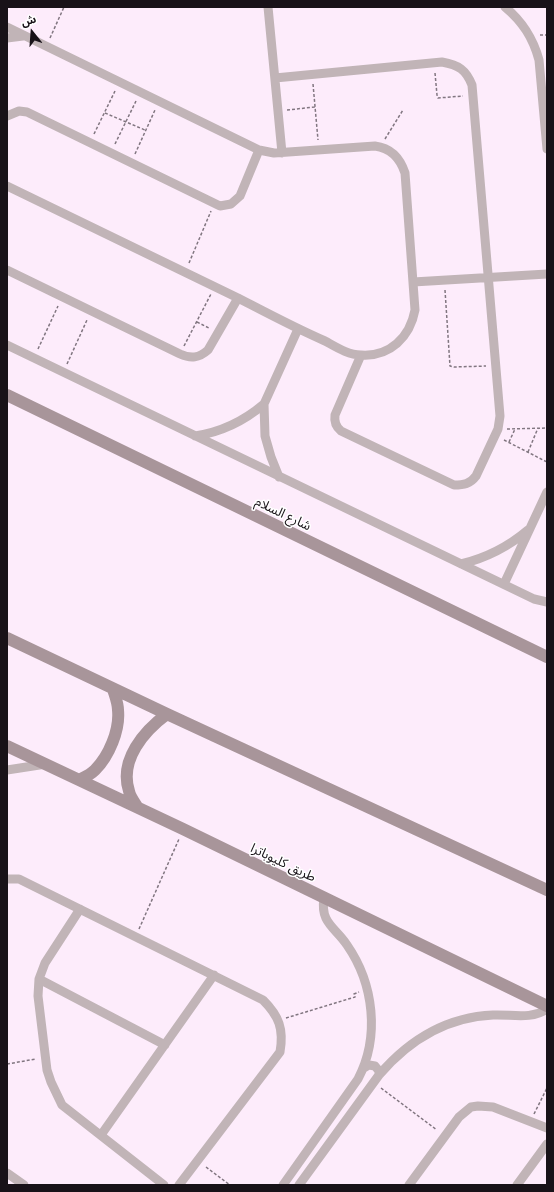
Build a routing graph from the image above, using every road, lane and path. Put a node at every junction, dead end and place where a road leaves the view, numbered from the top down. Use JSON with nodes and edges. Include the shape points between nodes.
{"nodes":[{"id":1,"x":64,"y":7,"type":"edge"},
{"id":2,"x":268,"y":7,"type":"edge"},
{"id":3,"x":505,"y":7,"type":"edge"},
{"id":4,"x":7,"y":28,"type":"edge"},
{"id":5,"x":24,"y":36,"type":"junction"},
{"id":6,"x":7,"y":38,"type":"edge"},
{"id":7,"x":46,"y":46,"type":"junction"},
{"id":8,"x":435,"y":63,"type":"junction"},
{"id":9,"x":312,"y":74,"type":"junction"},
{"id":10,"x":276,"y":78,"type":"junction"},
{"id":11,"x":120,"y":82,"type":"junction"},
{"id":12,"x":140,"y":92,"type":"junction"},
{"id":13,"x":473,"y":94,"type":"junction"},
{"id":14,"x":159,"y":102,"type":"junction"},
{"id":15,"x":315,"y":108,"type":"junction"},
{"id":16,"x":403,"y":110,"type":"dead end"},
{"id":17,"x":278,"y":111,"type":"junction"},
{"id":18,"x":105,"y":113,"type":"junction"},
{"id":19,"x":7,"y":116,"type":"edge"},
{"id":20,"x":126,"y":122,"type":"junction"},
{"id":21,"x":146,"y":130,"type":"junction"},
{"id":22,"x":90,"y":142,"type":"junction"},
{"id":23,"x":380,"y":147,"type":"junction"},
{"id":24,"x":547,"y":149,"type":"edge"},
{"id":25,"x":259,"y":150,"type":"junction"},
{"id":26,"x":319,"y":150,"type":"junction"},
{"id":27,"x":111,"y":153,"type":"junction"},
{"id":28,"x":282,"y":153,"type":"junction"},
{"id":29,"x":131,"y":163,"type":"junction"},
{"id":30,"x":7,"y":186,"type":"edge"},
{"id":31,"x":214,"y":204,"type":"junction"},
{"id":32,"x":7,"y":270,"type":"edge"},
{"id":33,"x":185,"y":273,"type":"junction"},
{"id":34,"x":547,"y":274,"type":"edge"},
{"id":35,"x":489,"y":278,"type":"junction"},
{"id":36,"x":444,"y":280,"type":"junction"},
{"id":37,"x":413,"y":282,"type":"junction"},
{"id":38,"x":214,"y":287,"type":"junction"},
{"id":39,"x":62,"y":297,"type":"junction"},
{"id":40,"x":238,"y":298,"type":"junction"},
{"id":41,"x":92,"y":311,"type":"junction"},
{"id":42,"x":196,"y":322,"type":"junction"},
{"id":43,"x":298,"y":329,"type":"junction"},
{"id":44,"x":219,"y":333,"type":"junction"},
{"id":45,"x":7,"y":345,"type":"edge"},
{"id":46,"x":180,"y":354,"type":"junction"},
{"id":47,"x":361,"y":356,"type":"junction"},
{"id":48,"x":34,"y":358,"type":"junction"},
{"id":49,"x":496,"y":366,"type":"junction"},
{"id":50,"x":63,"y":372,"type":"junction"},
{"id":51,"x":7,"y":395,"type":"edge"},
{"id":52,"x":264,"y":404,"type":"junction"},
{"id":53,"x":538,"y":428,"type":"junction"},
{"id":54,"x":547,"y":428,"type":"edge"},
{"id":55,"x":515,"y":429,"type":"junction"},
{"id":56,"x":496,"y":432,"type":"junction"},
{"id":57,"x":195,"y":436,"type":"junction"},
{"id":58,"x":509,"y":442,"type":"junction"},
{"id":59,"x":528,"y":452,"type":"junction"},
{"id":60,"x":547,"y":457,"type":"edge"},
{"id":61,"x":546,"y":461,"type":"edge"},
{"id":62,"x":280,"y":477,"type":"junction"},
{"id":63,"x":547,"y":492,"type":"edge"},
{"id":64,"x":530,"y":528,"type":"junction"},
{"id":65,"x":461,"y":564,"type":"junction"},
{"id":66,"x":504,"y":584,"type":"junction"},
{"id":67,"x":547,"y":602,"type":"edge"},
{"id":68,"x":7,"y":638,"type":"edge"},
{"id":69,"x":547,"y":657,"type":"edge"},
{"id":70,"x":113,"y":689,"type":"junction"},
{"id":71,"x":167,"y":714,"type":"junction"},
{"id":72,"x":7,"y":746,"type":"edge"},
{"id":73,"x":46,"y":764,"type":"junction"},
{"id":74,"x":7,"y":770,"type":"edge"},
{"id":75,"x":79,"y":780,"type":"junction"},
{"id":76,"x":139,"y":808,"type":"junction"},
{"id":77,"x":183,"y":829,"type":"junction"},
{"id":78,"x":7,"y":879,"type":"edge"},
{"id":79,"x":547,"y":890,"type":"edge"},
{"id":80,"x":324,"y":898,"type":"junction"},
{"id":81,"x":80,"y":909,"type":"junction"},
{"id":82,"x":136,"y":936,"type":"junction"},
{"id":83,"x":214,"y":974,"type":"junction"},
{"id":84,"x":39,"y":979,"type":"junction"},
{"id":85,"x":368,"y":990,"type":"junction"},
{"id":86,"x":547,"y":1006,"type":"edge"},
{"id":87,"x":547,"y":1009,"type":"edge"},
{"id":88,"x":279,"y":1020,"type":"junction"},
{"id":89,"x":165,"y":1045,"type":"junction"},
{"id":90,"x":46,"y":1057,"type":"junction"},
{"id":91,"x":7,"y":1064,"type":"edge"},
{"id":92,"x":364,"y":1068,"type":"junction"},
{"id":93,"x":379,"y":1075,"type":"junction"},
{"id":94,"x":373,"y":1083,"type":"junction"},
{"id":95,"x":547,"y":1088,"type":"edge"},
{"id":96,"x":531,"y":1121,"type":"junction"},
{"id":97,"x":547,"y":1128,"type":"edge"},
{"id":98,"x":101,"y":1135,"type":"junction"},
{"id":99,"x":445,"y":1136,"type":"junction"},
{"id":100,"x":547,"y":1144,"type":"edge"},
{"id":101,"x":198,"y":1161,"type":"junction"},
{"id":102,"x":7,"y":1173,"type":"edge"},
{"id":103,"x":24,"y":1185,"type":"edge"},
{"id":104,"x":164,"y":1185,"type":"edge"},
{"id":105,"x":179,"y":1185,"type":"edge"},
{"id":106,"x":230,"y":1185,"type":"edge"},
{"id":107,"x":283,"y":1185,"type":"edge"},
{"id":108,"x":299,"y":1185,"type":"edge"},
{"id":109,"x":409,"y":1185,"type":"edge"},
{"id":110,"x":517,"y":1185,"type":"edge"}],
"edges":[{"from":1,"to":7,"type":"path"},
{"from":2,"to":10,"type":"street"},
{"from":3,"to":24,"type":"street","via":[[523,25],[536,48]]},
{"from":4,"to":5,"type":"street"},
{"from":5,"to":6,"type":"street"},
{"from":5,"to":7,"type":"street"},
{"from":7,"to":11,"type":"street"},
{"from":8,"to":9,"type":"street"},
{"from":8,"to":13,"type":"street","via":[[442,62],[461,68],[468,76]]},
{"from":8,"to":13,"type":"path","via":[[438,98]]},
{"from":9,"to":10,"type":"street"},
{"from":9,"to":15,"type":"path"},
{"from":10,"to":17,"type":"street"},
{"from":11,"to":12,"type":"street"},
{"from":11,"to":18,"type":"path"},
{"from":12,"to":14,"type":"street"},
{"from":12,"to":20,"type":"path"},
{"from":13,"to":35,"type":"street"},
{"from":14,"to":21,"type":"path"},
{"from":14,"to":25,"type":"street"},
{"from":15,"to":17,"type":"path"},
{"from":15,"to":26,"type":"path"},
{"from":16,"to":23,"type":"path"},
{"from":17,"to":28,"type":"street"},
{"from":18,"to":20,"type":"path"},
{"from":18,"to":22,"type":"path"},
{"from":19,"to":22,"type":"street","via":[[19,111],[27,112]]},
{"from":20,"to":21,"type":"path"},
{"from":20,"to":27,"type":"path"},
{"from":21,"to":29,"type":"path"},
{"from":22,"to":27,"type":"street"},
{"from":23,"to":26,"type":"street"},
{"from":23,"to":37,"type":"street","via":[[399,159],[405,172]]},
{"from":25,"to":28,"type":"street"},
{"from":25,"to":31,"type":"street","via":[[240,196],[231,204]]},
{"from":26,"to":28,"type":"street"},
{"from":27,"to":29,"type":"street"},
{"from":29,"to":31,"type":"street"},
{"from":30,"to":33,"type":"street"},
{"from":31,"to":33,"type":"path"},
{"from":32,"to":39,"type":"street"},
{"from":33,"to":38,"type":"street"},
{"from":34,"to":35,"type":"street"},
{"from":35,"to":36,"type":"street"},
{"from":35,"to":49,"type":"street"},
{"from":36,"to":37,"type":"street"},
{"from":36,"to":49,"type":"path","via":[[450,366]]},
{"from":37,"to":47,"type":"street","via":[[415,310],[408,332],[401,341],[382,352]]},
{"from":38,"to":40,"type":"street"},
{"from":38,"to":42,"type":"path"},
{"from":39,"to":41,"type":"street"},
{"from":39,"to":48,"type":"path"},
{"from":40,"to":43,"type":"street"},
{"from":40,"to":44,"type":"street"},
{"from":41,"to":46,"type":"street"},
{"from":41,"to":50,"type":"path"},
{"from":42,"to":44,"type":"path"},
{"from":42,"to":46,"type":"path"},
{"from":43,"to":47,"type":"street"},
{"from":43,"to":52,"type":"street"},
{"from":44,"to":46,"type":"street","via":[[204,354],[192,357]]},
{"from":45,"to":48,"type":"street"},
{"from":47,"to":56,"type":"street","via":[[335,415],[336,424],[342,431],[448,482],[461,485],[472,481],[476,476]]},
{"from":48,"to":50,"type":"street"},
{"from":49,"to":56,"type":"street","via":[[500,410],[500,423]]},
{"from":50,"to":57,"type":"street"},
{"from":51,"to":69,"type":"main road","name":"شارع السلام"},
{"from":52,"to":57,"type":"street","via":[[232,426]]},
{"from":52,"to":62,"type":"street","via":[[266,442]]},
{"from":53,"to":54,"type":"path"},
{"from":53,"to":55,"type":"path"},
{"from":53,"to":59,"type":"path"},
{"from":55,"to":56,"type":"path"},
{"from":55,"to":58,"type":"path"},
{"from":56,"to":58,"type":"path"},
{"from":57,"to":62,"type":"street"},
{"from":58,"to":59,"type":"path"},
{"from":59,"to":61,"type":"path"},
{"from":60,"to":61,"type":"path"},
{"from":62,"to":65,"type":"street"},
{"from":63,"to":64,"type":"street"},
{"from":64,"to":65,"type":"street","via":[[498,551]]},
{"from":64,"to":66,"type":"street"},
{"from":65,"to":66,"type":"street"},
{"from":66,"to":67,"type":"street","via":[[534,599]]},
{"from":68,"to":70,"type":"main road"},
{"from":70,"to":71,"type":"main road"},
{"from":70,"to":75,"type":"main road","via":[[118,711],[115,734],[102,762]]},
{"from":71,"to":76,"type":"main road","via":[[142,737],[129,763],[128,791]]},
{"from":71,"to":79,"type":"main road"},
{"from":72,"to":73,"type":"main road","name":"طريق كليوباترا"},
{"from":73,"to":74,"type":"street"},
{"from":73,"to":75,"type":"main road","name":"طريق كليوباترا"},
{"from":75,"to":76,"type":"main road","name":"طريق كليوباترا"},
{"from":76,"to":77,"type":"main road","name":"طريق كليوباترا"},
{"from":77,"to":80,"type":"main road","name":"طريق كليوباترا"},
{"from":77,"to":82,"type":"path"},
{"from":78,"to":81,"type":"street","via":[[20,879]]},
{"from":80,"to":85,"type":"street","via":[[324,916],[353,955]]},
{"from":80,"to":86,"type":"main road","name":"طريق كليوباترا"},
{"from":81,"to":82,"type":"street"},
{"from":81,"to":84,"type":"street","via":[[45,962]]},
{"from":82,"to":83,"type":"street"},
{"from":83,"to":88,"type":"street","via":[[264,1000]]},
{"from":83,"to":89,"type":"street"},
{"from":84,"to":89,"type":"street"},
{"from":84,"to":90,"type":"street","via":[[38,996]]},
{"from":85,"to":88,"type":"path","via":[[354,994],[355,997]]},
{"from":85,"to":92,"type":"street","via":[[371,1030]]},
{"from":87,"to":93,"type":"street","via":[[528,1016],[493,1015],[452,1023],[412,1043]]},
{"from":88,"to":101,"type":"street","via":[[282,1030],[280,1052]]},
{"from":89,"to":98,"type":"street"},
{"from":90,"to":91,"type":"path"},
{"from":90,"to":98,"type":"street","via":[[51,1082],[62,1105]]},
{"from":92,"to":93,"type":"street","via":[[369,1065],[375,1066]]},
{"from":92,"to":107,"type":"street"},
{"from":93,"to":94,"type":"street"},
{"from":94,"to":99,"type":"path"},
{"from":94,"to":108,"type":"street"},
{"from":95,"to":96,"type":"path"},
{"from":96,"to":97,"type":"street"},
{"from":96,"to":99,"type":"street","via":[[493,1107],[478,1106],[464,1112]]},
{"from":98,"to":104,"type":"street"},
{"from":99,"to":109,"type":"street"},
{"from":100,"to":110,"type":"street"},
{"from":101,"to":105,"type":"street"},
{"from":101,"to":106,"type":"path"},
{"from":102,"to":103,"type":"street"}]}
